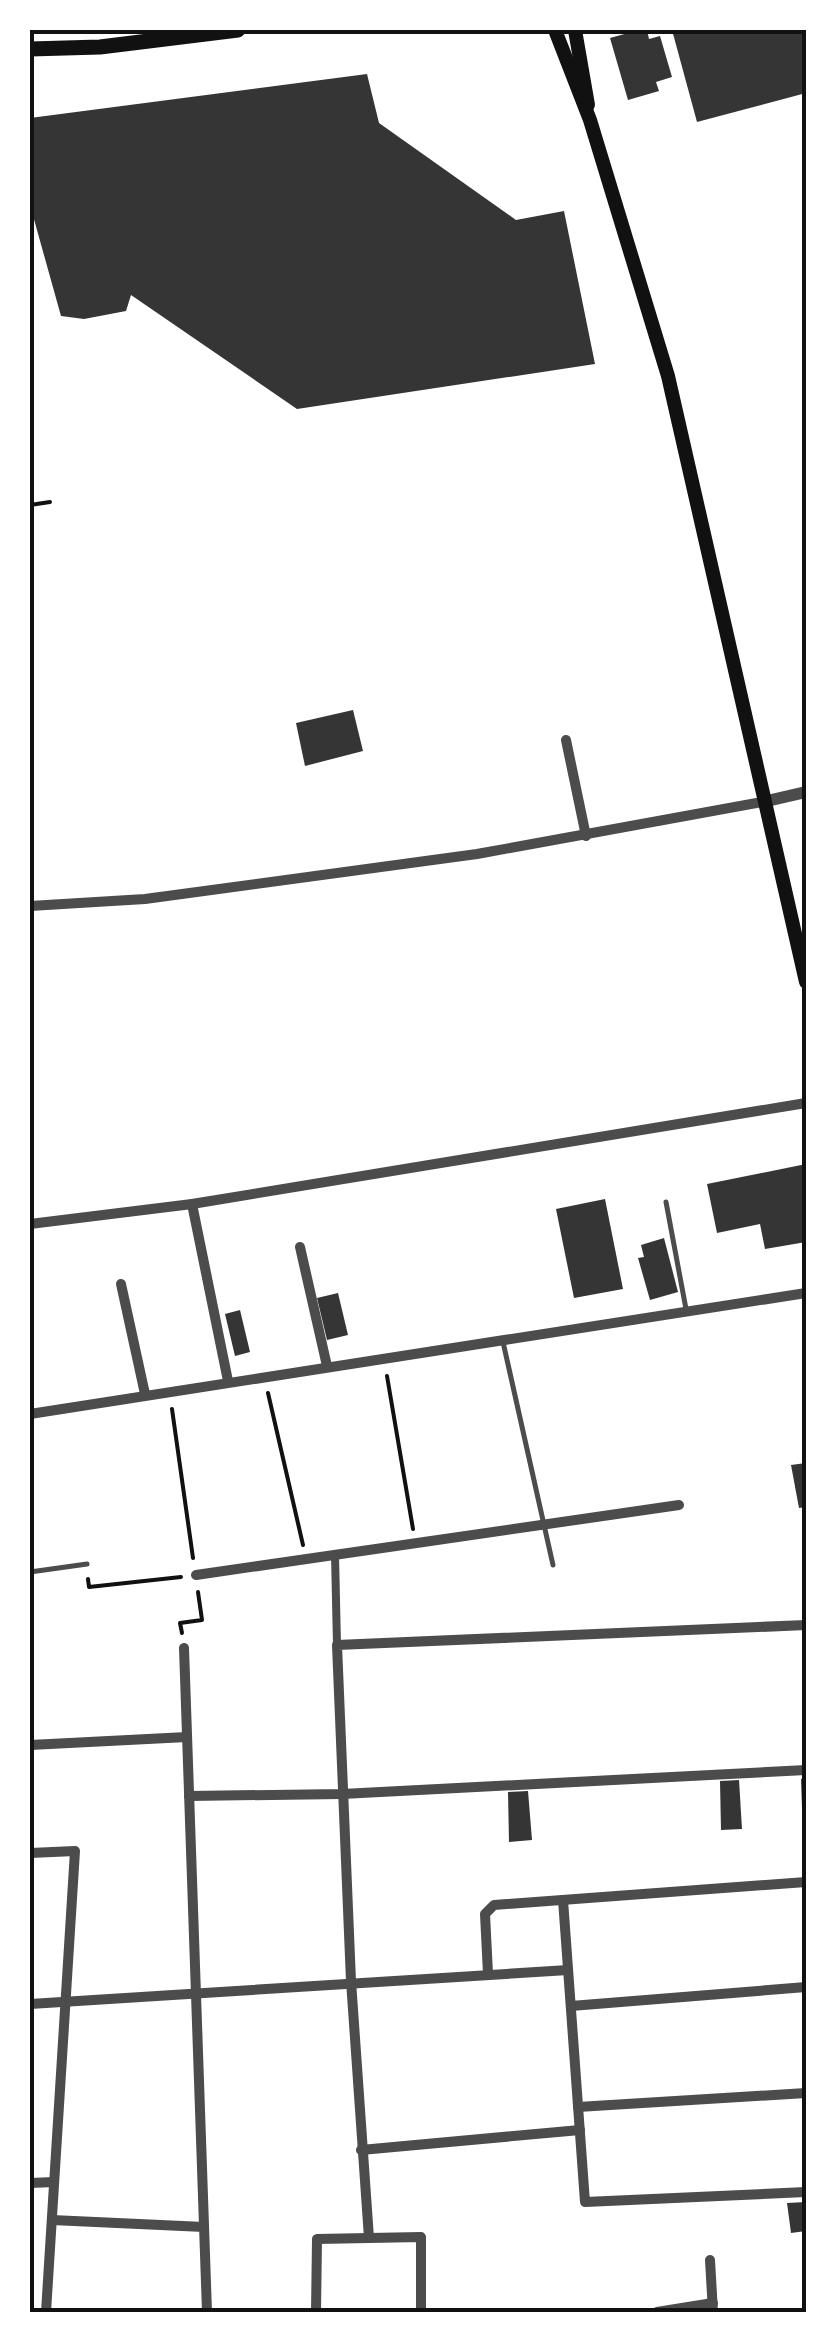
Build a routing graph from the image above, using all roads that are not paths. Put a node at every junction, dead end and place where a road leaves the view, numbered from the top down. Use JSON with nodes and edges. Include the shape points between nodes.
{"nodes":[{"id":1,"x":80,"y":30,"type":"edge"},
{"id":2,"x":238,"y":30,"type":"edge"},
{"id":3,"x":555,"y":30,"type":"edge"},
{"id":4,"x":576,"y":30,"type":"edge"},
{"id":5,"x":30,"y":32,"type":"edge"},
{"id":6,"x":30,"y":48,"type":"edge"},
{"id":7,"x":590,"y":120,"type":"junction"},
{"id":8,"x":566,"y":740,"type":"dead end"},
{"id":9,"x":806,"y":792,"type":"edge"},
{"id":10,"x":767,"y":801,"type":"junction"},
{"id":11,"x":586,"y":836,"type":"junction"},
{"id":12,"x":30,"y":906,"type":"edge"},
{"id":13,"x":806,"y":982,"type":"edge"},
{"id":14,"x":806,"y":1103,"type":"edge"},
{"id":15,"x":666,"y":1202,"type":"dead end"},
{"id":16,"x":192,"y":1204,"type":"junction"},
{"id":17,"x":30,"y":1224,"type":"edge"},
{"id":18,"x":300,"y":1246,"type":"dead end"},
{"id":19,"x":120,"y":1284,"type":"dead end"},
{"id":20,"x":806,"y":1293,"type":"edge"},
{"id":21,"x":686,"y":1312,"type":"junction"},
{"id":22,"x":503,"y":1342,"type":"junction"},
{"id":23,"x":327,"y":1366,"type":"junction"},
{"id":24,"x":228,"y":1381,"type":"junction"},
{"id":25,"x":145,"y":1394,"type":"junction"},
{"id":26,"x":30,"y":1414,"type":"edge"},
{"id":27,"x":679,"y":1504,"type":"dead end"},
{"id":28,"x":545,"y":1524,"type":"junction"},
{"id":29,"x":335,"y":1555,"type":"junction"},
{"id":30,"x":87,"y":1564,"type":"road end"},
{"id":31,"x":554,"y":1565,"type":"dead end"},
{"id":32,"x":30,"y":1572,"type":"edge"},
{"id":33,"x":196,"y":1576,"type":"road end"},
{"id":34,"x":806,"y":1625,"type":"edge"},
{"id":35,"x":338,"y":1646,"type":"junction"},
{"id":36,"x":184,"y":1648,"type":"road end"},
{"id":37,"x":187,"y":1737,"type":"junction"},
{"id":38,"x":30,"y":1745,"type":"edge"},
{"id":39,"x":806,"y":1770,"type":"edge"},
{"id":40,"x":342,"y":1794,"type":"junction"},
{"id":41,"x":189,"y":1796,"type":"junction"},
{"id":42,"x":30,"y":1853,"type":"edge"},
{"id":43,"x":806,"y":1882,"type":"edge"},
{"id":44,"x":563,"y":1900,"type":"junction"},
{"id":45,"x":568,"y":1970,"type":"junction"},
{"id":46,"x":488,"y":1974,"type":"junction"},
{"id":47,"x":351,"y":1981,"type":"junction"},
{"id":48,"x":806,"y":1987,"type":"edge"},
{"id":49,"x":196,"y":1995,"type":"junction"},
{"id":50,"x":66,"y":2002,"type":"junction"},
{"id":51,"x":30,"y":2004,"type":"edge"},
{"id":52,"x":570,"y":2006,"type":"junction"},
{"id":53,"x":806,"y":2092,"type":"edge"},
{"id":54,"x":578,"y":2106,"type":"junction"},
{"id":55,"x":580,"y":2130,"type":"junction"},
{"id":56,"x":361,"y":2150,"type":"junction"},
{"id":57,"x":54,"y":2182,"type":"junction"},
{"id":58,"x":30,"y":2183,"type":"edge"},
{"id":59,"x":806,"y":2192,"type":"edge"},
{"id":60,"x":52,"y":2220,"type":"junction"},
{"id":61,"x":204,"y":2227,"type":"junction"},
{"id":62,"x":369,"y":2238,"type":"junction"},
{"id":63,"x":710,"y":2260,"type":"dead end"},
{"id":64,"x":713,"y":2307,"type":"edge"},
{"id":65,"x":46,"y":2312,"type":"edge"},
{"id":66,"x":207,"y":2312,"type":"edge"},
{"id":67,"x":316,"y":2312,"type":"edge"},
{"id":68,"x":421,"y":2312,"type":"edge"},
{"id":69,"x":657,"y":2312,"type":"edge"}],
"edges":[{"from":1,"to":5,"type":"lane"},
{"from":2,"to":6,"type":"main road","via":[[100,47]]},
{"from":3,"to":7,"type":"main road"},
{"from":4,"to":7,"type":"main road"},
{"from":7,"to":10,"type":"main road","via":[[668,376]]},
{"from":8,"to":11,"type":"street"},
{"from":9,"to":10,"type":"street"},
{"from":10,"to":11,"type":"street"},
{"from":10,"to":13,"type":"main road"},
{"from":11,"to":12,"type":"street","via":[[214,891]]},
{"from":14,"to":16,"type":"street"},
{"from":15,"to":21,"type":"lane"},
{"from":16,"to":17,"type":"street"},
{"from":16,"to":24,"type":"street"},
{"from":18,"to":23,"type":"street"},
{"from":19,"to":25,"type":"street"},
{"from":20,"to":21,"type":"street"},
{"from":21,"to":22,"type":"street"},
{"from":22,"to":23,"type":"street"},
{"from":22,"to":28,"type":"lane"},
{"from":23,"to":24,"type":"street"},
{"from":24,"to":25,"type":"street"},
{"from":25,"to":26,"type":"street"},
{"from":27,"to":28,"type":"street"},
{"from":28,"to":29,"type":"street"},
{"from":28,"to":31,"type":"lane"},
{"from":29,"to":33,"type":"street"},
{"from":29,"to":35,"type":"street"},
{"from":30,"to":32,"type":"lane"},
{"from":34,"to":35,"type":"street"},
{"from":35,"to":40,"type":"street"},
{"from":36,"to":37,"type":"street"},
{"from":37,"to":38,"type":"street"},
{"from":37,"to":41,"type":"street"},
{"from":39,"to":40,"type":"street"},
{"from":40,"to":41,"type":"street"},
{"from":40,"to":47,"type":"street"},
{"from":41,"to":49,"type":"street"},
{"from":42,"to":50,"type":"street","via":[[76,1851]]},
{"from":43,"to":44,"type":"street"},
{"from":44,"to":45,"type":"street"},
{"from":44,"to":46,"type":"street","via":[[487,1909]]},
{"from":45,"to":46,"type":"street"},
{"from":45,"to":52,"type":"street"},
{"from":46,"to":47,"type":"street"},
{"from":47,"to":49,"type":"street"},
{"from":47,"to":56,"type":"street"},
{"from":48,"to":52,"type":"street"},
{"from":49,"to":50,"type":"street"},
{"from":49,"to":61,"type":"street"},
{"from":50,"to":51,"type":"street"},
{"from":50,"to":57,"type":"street"},
{"from":52,"to":54,"type":"street"},
{"from":53,"to":54,"type":"street"},
{"from":54,"to":55,"type":"street"},
{"from":55,"to":56,"type":"street"},
{"from":55,"to":59,"type":"street","via":[[585,2202]]},
{"from":56,"to":62,"type":"street"},
{"from":57,"to":58,"type":"street"},
{"from":57,"to":60,"type":"street"},
{"from":60,"to":61,"type":"street"},
{"from":60,"to":65,"type":"street"},
{"from":61,"to":66,"type":"street"},
{"from":62,"to":67,"type":"street","via":[[317,2239]]},
{"from":62,"to":68,"type":"street","via":[[421,2237]]},
{"from":63,"to":64,"type":"street"},
{"from":64,"to":69,"type":"street"}]}
